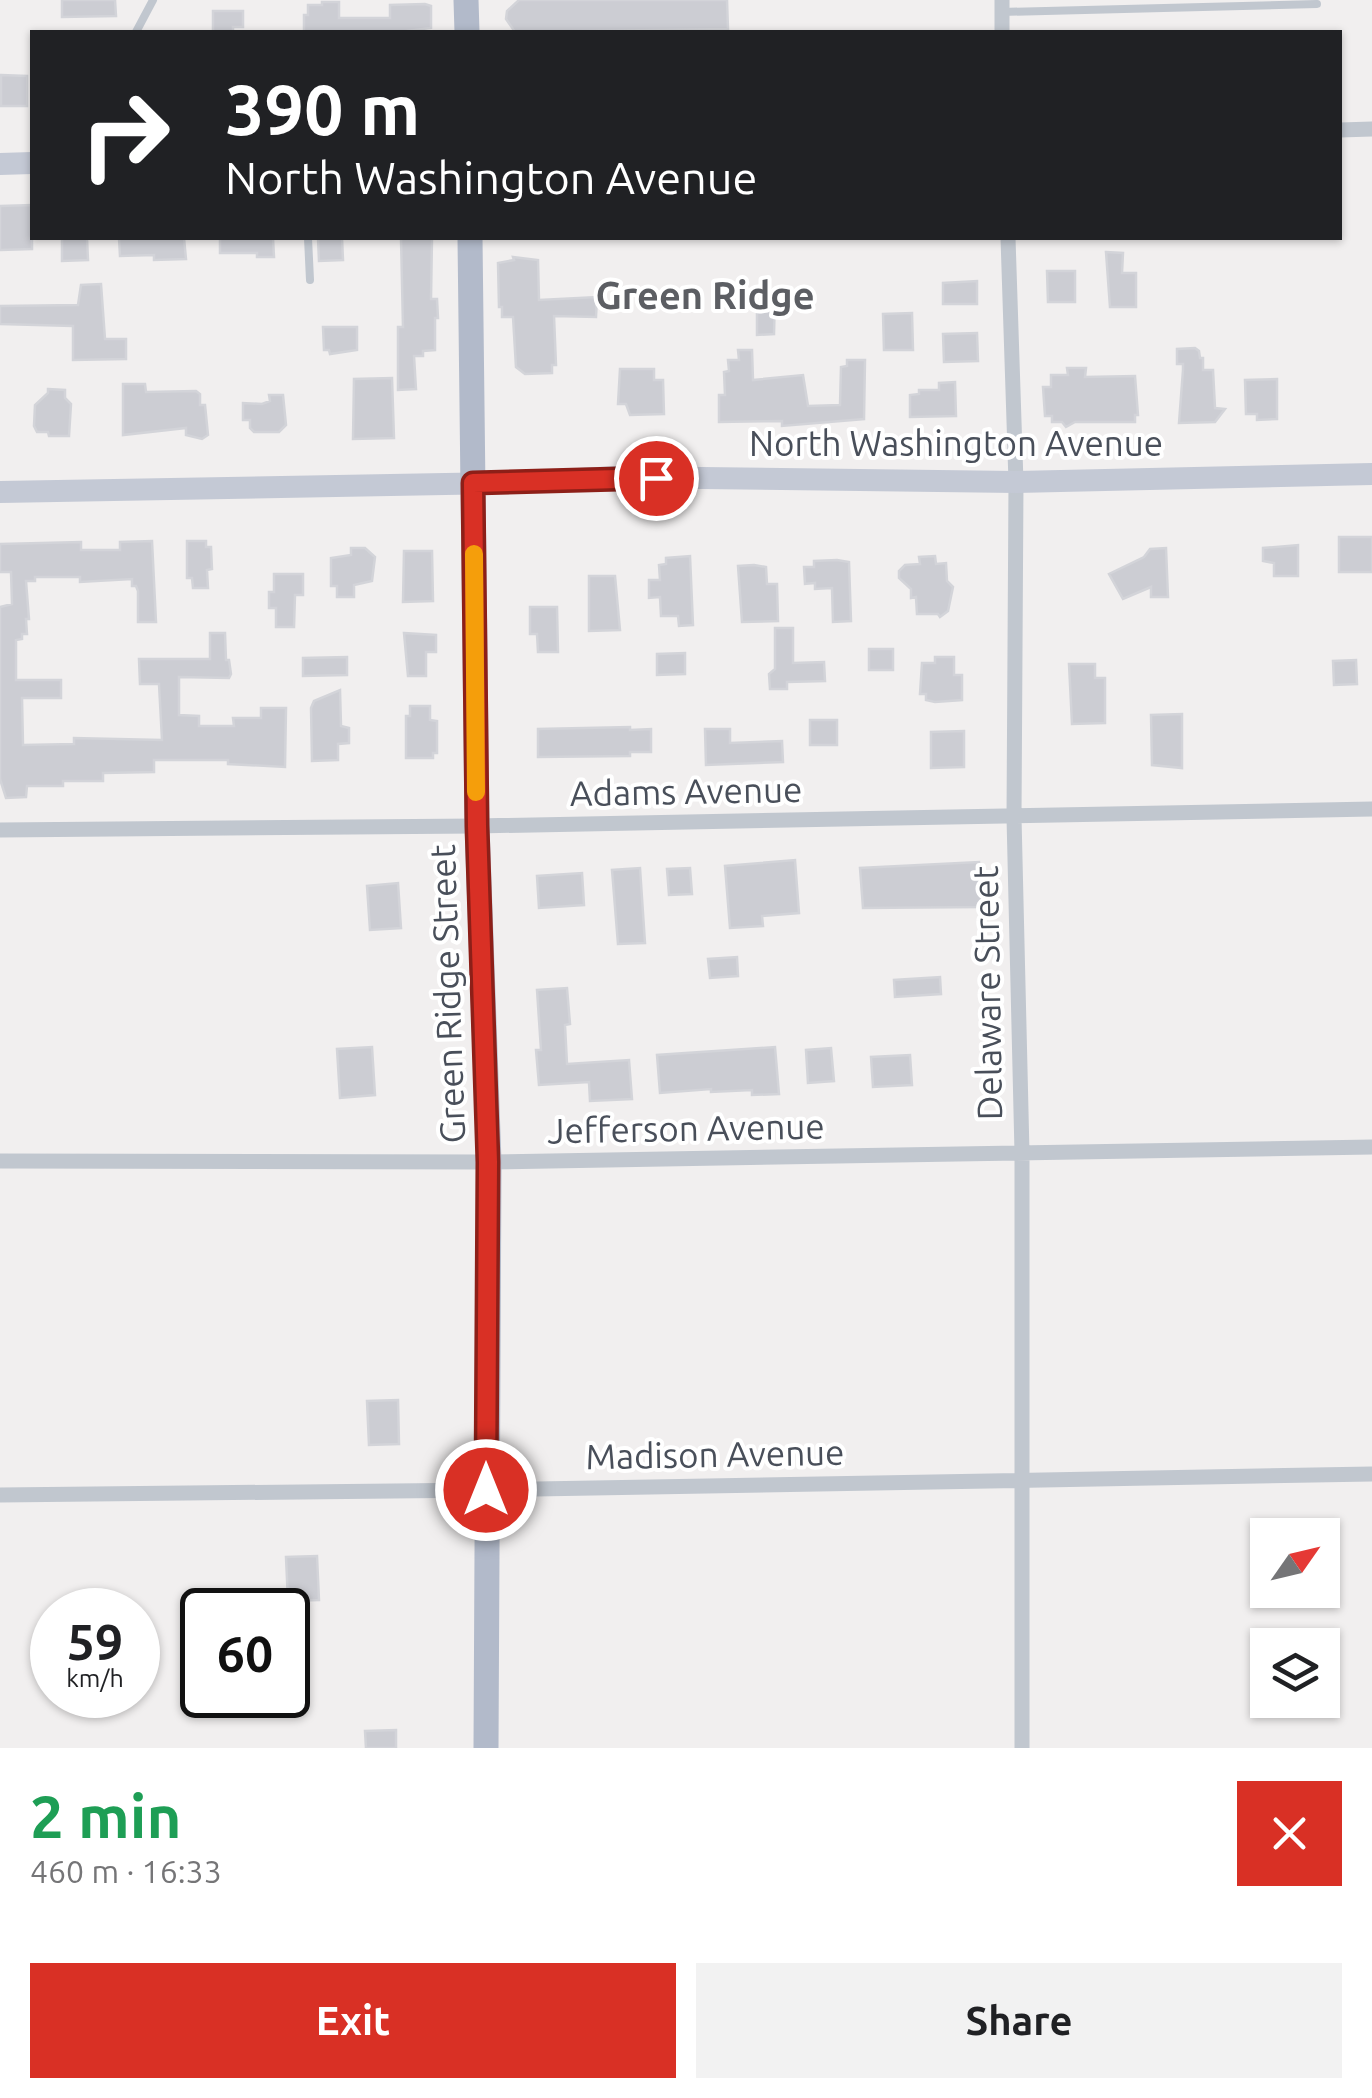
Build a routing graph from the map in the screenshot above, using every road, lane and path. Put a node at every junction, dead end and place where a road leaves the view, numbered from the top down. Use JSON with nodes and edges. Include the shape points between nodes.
{"nodes":[{"id":1,"x":153,"y":0,"type":"edge"},
{"id":2,"x":466,"y":0,"type":"edge"},
{"id":3,"x":1317,"y":4,"type":"dead end"},
{"id":4,"x":1002,"y":6,"type":"edge"},
{"id":5,"x":137,"y":30,"type":"edge"},
{"id":6,"x":467,"y":30,"type":"edge"},
{"id":7,"x":1372,"y":129,"type":"edge"},
{"id":8,"x":1342,"y":130,"type":"edge"},
{"id":9,"x":30,"y":163,"type":"edge"},
{"id":10,"x":0,"y":164,"type":"edge"},
{"id":11,"x":308,"y":240,"type":"edge"},
{"id":12,"x":470,"y":240,"type":"edge"},
{"id":13,"x":1008,"y":240,"type":"edge"},
{"id":14,"x":310,"y":280,"type":"dead end"},
{"id":15,"x":1372,"y":474,"type":"edge"},
{"id":16,"x":1016,"y":482,"type":"junction"},
{"id":17,"x":473,"y":483,"type":"junction"},
{"id":18,"x":0,"y":492,"type":"edge"},
{"id":19,"x":1372,"y":809,"type":"edge"},
{"id":20,"x":1014,"y":817,"type":"junction"},
{"id":21,"x":477,"y":826,"type":"junction"},
{"id":22,"x":0,"y":830,"type":"edge"},
{"id":23,"x":1372,"y":1147,"type":"edge"},
{"id":24,"x":1022,"y":1153,"type":"junction"},
{"id":25,"x":0,"y":1161,"type":"edge"},
{"id":26,"x":488,"y":1162,"type":"junction"},
{"id":27,"x":1372,"y":1474,"type":"edge"},
{"id":28,"x":1024,"y":1479,"type":"junction"},
{"id":29,"x":486,"y":1490,"type":"junction"},
{"id":30,"x":0,"y":1495,"type":"edge"},
{"id":31,"x":486,"y":1748,"type":"edge"},
{"id":32,"x":1022,"y":1748,"type":"edge"}],
"edges":[{"from":1,"to":5,"type":"lane"},
{"from":2,"to":6,"type":"main road"},
{"from":3,"to":4,"type":"lane"},
{"from":7,"to":8,"type":"street"},
{"from":9,"to":10,"type":"street"},
{"from":11,"to":14,"type":"lane"},
{"from":12,"to":17,"type":"main road","name":"Green Ridge Street"},
{"from":13,"to":16,"type":"street","name":"Delaware Street"},
{"from":15,"to":16,"type":"street","name":"North Washington Avenue"},
{"from":16,"to":17,"type":"street","name":"North Washington Avenue"},
{"from":16,"to":20,"type":"street","name":"Delaware Street"},
{"from":17,"to":18,"type":"street","name":"North Washington Avenue"},
{"from":17,"to":21,"type":"main road","name":"Green Ridge Street"},
{"from":19,"to":20,"type":"street","name":"Adams Avenue"},
{"from":20,"to":21,"type":"street","name":"Adams Avenue"},
{"from":20,"to":24,"type":"street","name":"Delaware Street"},
{"from":21,"to":22,"type":"street","name":"Adams Avenue"},
{"from":21,"to":26,"type":"main road","name":"Green Ridge Street"},
{"from":23,"to":24,"type":"street","name":"Jefferson Avenue"},
{"from":24,"to":26,"type":"street","name":"Jefferson Avenue"},
{"from":24,"to":28,"type":"street","name":"Delaware Street"},
{"from":25,"to":26,"type":"street","name":"Jefferson Avenue"},
{"from":26,"to":29,"type":"main road","name":"Green Ridge Street"},
{"from":27,"to":28,"type":"street","name":"Madison Avenue"},
{"from":28,"to":29,"type":"street","name":"Madison Avenue"},
{"from":28,"to":32,"type":"street","name":"Delaware Street"},
{"from":29,"to":30,"type":"street","name":"Madison Avenue"},
{"from":29,"to":31,"type":"main road","name":"Green Ridge Street"}]}
